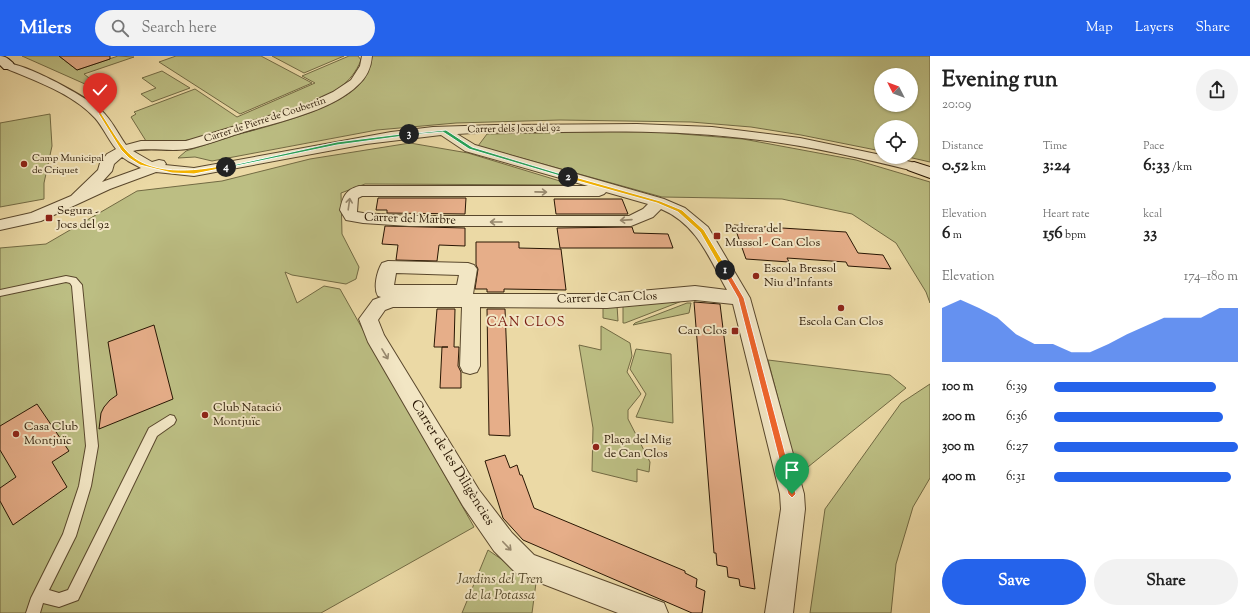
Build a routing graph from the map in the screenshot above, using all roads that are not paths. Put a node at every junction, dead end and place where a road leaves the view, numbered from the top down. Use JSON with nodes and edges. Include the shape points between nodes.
{"nodes":[{"id":1,"x":367,"y":56,"type":"edge"},
{"id":2,"x":3,"y":63,"type":"edge"},
{"id":3,"x":444,"y":131,"type":"junction"},
{"id":4,"x":188,"y":145,"type":"junction"},
{"id":5,"x":156,"y":146,"type":"junction"},
{"id":6,"x":123,"y":150,"type":"junction"},
{"id":7,"x":160,"y":163,"type":"junction"},
{"id":8,"x":914,"y":167,"type":"junction"},
{"id":9,"x":105,"y":170,"type":"junction"},
{"id":10,"x":930,"y":170,"type":"edge"},
{"id":11,"x":930,"y":173,"type":"edge"},
{"id":12,"x":123,"y":179,"type":"junction"},
{"id":13,"x":620,"y":191,"type":"junction"},
{"id":14,"x":77,"y":198,"type":"junction"},
{"id":15,"x":659,"y":202,"type":"junction"},
{"id":16,"x":0,"y":224,"type":"edge"},
{"id":17,"x":0,"y":293,"type":"edge"},
{"id":18,"x":741,"y":298,"type":"junction"},
{"id":19,"x":472,"y":300,"type":"junction"},
{"id":20,"x":368,"y":319,"type":"joint"},
{"id":21,"x":470,"y":366,"type":"dead end"},
{"id":22,"x":170,"y":420,"type":"dead end"},
{"id":23,"x":40,"y":595,"type":"junction"},
{"id":24,"x":33,"y":613,"type":"edge"},
{"id":25,"x":654,"y":613,"type":"edge"},
{"id":26,"x":779,"y":613,"type":"edge"}],
"edges":[{"from":1,"to":4,"type":"street","name":"Carrer de Pierre de Coubertin","via":[[366,66],[360,77],[350,87],[328,100],[310,108]]},
{"from":2,"to":6,"type":"street","name":"Carrer dels Jocs del 92","via":[[92,107],[105,121]]},
{"from":3,"to":7,"type":"street","name":"Carrer dels Jocs del 92","via":[[393,135],[337,144],[194,172],[172,171]]},
{"from":3,"to":8,"type":"street","name":"Carrer dels Jocs del 92","via":[[542,128],[684,129],[824,146]]},
{"from":3,"to":13,"type":"street","via":[[470,148]]},
{"from":4,"to":5,"type":"street","name":"Carrer de Pierre de Coubertin"},
{"from":4,"to":7,"type":"street","name":"Carrer de Pierre de Coubertin"},
{"from":5,"to":6,"type":"street","name":"Carrer de Pierre de Coubertin","via":[[141,145]]},
{"from":5,"to":7,"type":"street","via":[[164,150]]},
{"from":6,"to":7,"type":"street","name":"Carrer dels Jocs del 92","via":[[142,164]]},
{"from":6,"to":9,"type":"street","via":[[112,157]]},
{"from":7,"to":12,"type":"street","name":"Carrer de Pierre de Coubertin"},
{"from":8,"to":10,"type":"street"},
{"from":8,"to":11,"type":"street"},
{"from":9,"to":12,"type":"street"},
{"from":9,"to":14,"type":"street"},
{"from":12,"to":14,"type":"street","name":"Carrer de Pierre de Coubertin"},
{"from":13,"to":15,"type":"street"},
{"from":15,"to":13,"type":"street","name":"Carrer del Marbre","one_way":true,"via":[[648,213],[631,221],[409,221],[351,216],[348,210],[351,196],[359,190]]},
{"from":14,"to":16,"type":"street","via":[[35,217]]},
{"from":15,"to":18,"type":"street","via":[[680,211],[702,231]]},
{"from":17,"to":23,"type":"lane","via":[[66,280],[73,280],[77,285],[92,446],[85,486],[69,536]]},
{"from":18,"to":19,"type":"street","name":"Carrer de Can Clos","via":[[695,294],[607,301]]},
{"from":18,"to":26,"type":"street","via":[[792,494],[793,509]]},
{"from":19,"to":20,"type":"street","name":"Carrer de Can Clos","via":[[391,300],[379,305]]},
{"from":19,"to":21,"type":"street"},
{"from":20,"to":25,"type":"street","name":"Carrer de les Diligències","one_way":true,"via":[[375,337],[471,498],[503,542],[526,565]]},
{"from":22,"to":23,"type":"lane","via":[[153,432],[73,595],[59,600]]},
{"from":23,"to":24,"type":"lane"}]}
